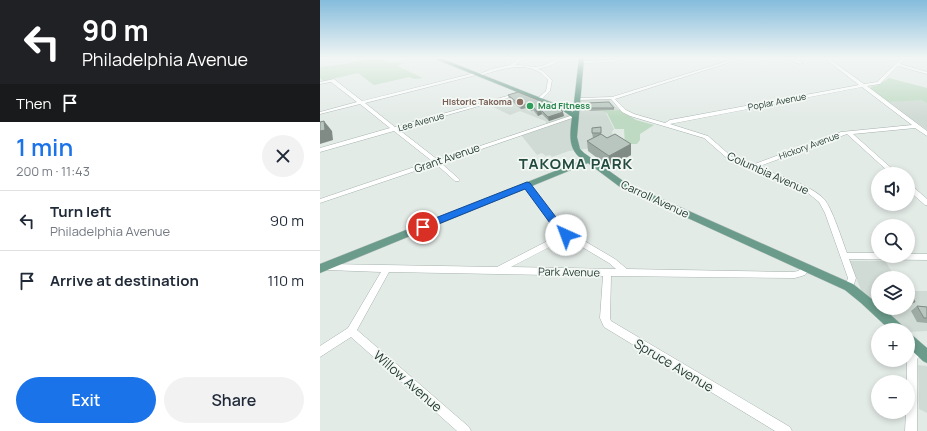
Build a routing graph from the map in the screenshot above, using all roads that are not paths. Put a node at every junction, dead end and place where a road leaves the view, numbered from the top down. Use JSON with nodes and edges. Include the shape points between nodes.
{"nodes":[{"id":1,"x":460,"y":78,"type":"edge"},
{"id":2,"x":487,"y":78,"type":"edge"},
{"id":3,"x":548,"y":78,"type":"edge"},
{"id":4,"x":580,"y":78,"type":"edge"},
{"id":5,"x":676,"y":78,"type":"edge"},
{"id":6,"x":853,"y":78,"type":"edge"},
{"id":7,"x":883,"y":78,"type":"edge"},
{"id":8,"x":320,"y":83,"type":"edge"},
{"id":9,"x":863,"y":86,"type":"junction"},
{"id":10,"x":521,"y":92,"type":"junction"},
{"id":11,"x":612,"y":98,"type":"junction"},
{"id":12,"x":539,"y":99,"type":"junction"},
{"id":13,"x":577,"y":99,"type":"junction"},
{"id":14,"x":362,"y":102,"type":"junction"},
{"id":15,"x":320,"y":113,"type":"edge"},
{"id":16,"x":575,"y":116,"type":"junction"},
{"id":17,"x":665,"y":125,"type":"junction"},
{"id":18,"x":916,"y":126,"type":"junction"},
{"id":19,"x":395,"y":129,"type":"junction"},
{"id":20,"x":848,"y":132,"type":"junction"},
{"id":21,"x":927,"y":134,"type":"edge"},
{"id":22,"x":320,"y":150,"type":"edge"},
{"id":23,"x":587,"y":160,"type":"junction"},
{"id":24,"x":437,"y":162,"type":"junction"},
{"id":25,"x":751,"y":167,"type":"junction"},
{"id":26,"x":887,"y":167,"type":"edge"},
{"id":27,"x":457,"y":180,"type":"dead end"},
{"id":28,"x":527,"y":185,"type":"junction"},
{"id":29,"x":915,"y":192,"type":"edge"},
{"id":30,"x":320,"y":201,"type":"edge"},
{"id":31,"x":927,"y":203,"type":"edge"},
{"id":32,"x":566,"y":235,"type":"junction"},
{"id":33,"x":843,"y":256,"type":"junction"},
{"id":34,"x":927,"y":257,"type":"edge"},
{"id":35,"x":324,"y":268,"type":"edge"},
{"id":36,"x":806,"y":268,"type":"junction"},
{"id":37,"x":387,"y":270,"type":"junction"},
{"id":38,"x":497,"y":271,"type":"junction"},
{"id":39,"x":607,"y":273,"type":"junction"},
{"id":40,"x":626,"y":273,"type":"junction"},
{"id":41,"x":849,"y":287,"type":"junction"},
{"id":42,"x":891,"y":323,"type":"edge"},
{"id":43,"x":351,"y":330,"type":"junction"},
{"id":44,"x":915,"y":346,"type":"edge"},
{"id":45,"x":320,"y":352,"type":"edge"},
{"id":46,"x":923,"y":353,"type":"edge"},
{"id":47,"x":465,"y":431,"type":"edge"},
{"id":48,"x":786,"y":431,"type":"edge"},
{"id":49,"x":911,"y":431,"type":"edge"}],
"edges":[{"from":1,"to":14,"type":"street"},
{"from":2,"to":10,"type":"main road"},
{"from":3,"to":12,"type":"street","via":[[550,85],[545,95]]},
{"from":4,"to":13,"type":"main road","name":"Carroll Avenue"},
{"from":5,"to":11,"type":"street"},
{"from":6,"to":9,"type":"street"},
{"from":7,"to":9,"type":"street","name":"Poplar Avenue","via":[[879,82]]},
{"from":8,"to":14,"type":"street","via":[[332,80]]},
{"from":9,"to":17,"type":"street","name":"Poplar Avenue"},
{"from":9,"to":18,"type":"street"},
{"from":10,"to":12,"type":"main road"},
{"from":10,"to":19,"type":"street","name":"Lee Avenue"},
{"from":11,"to":13,"type":"street"},
{"from":11,"to":17,"type":"street","name":"Columbia Avenue","via":[[624,111]]},
{"from":12,"to":16,"type":"main road"},
{"from":13,"to":16,"type":"main road","name":"Carroll Avenue"},
{"from":14,"to":15,"type":"street"},
{"from":14,"to":19,"type":"street"},
{"from":16,"to":23,"type":"main road","name":"Carroll Avenue","via":[[573,137],[576,149]]},
{"from":16,"to":24,"type":"street","name":"Grant Avenue"},
{"from":17,"to":25,"type":"street","name":"Columbia Avenue","via":[[706,137],[730,158]]},
{"from":18,"to":20,"type":"street","name":"Hickory Avenue"},
{"from":18,"to":21,"type":"street"},
{"from":19,"to":22,"type":"street","name":"Lee Avenue"},
{"from":19,"to":24,"type":"street"},
{"from":20,"to":25,"type":"street","name":"Hickory Avenue"},
{"from":20,"to":26,"type":"street"},
{"from":23,"to":28,"type":"main road"},
{"from":23,"to":36,"type":"main road","name":"Carroll Avenue","via":[[623,185]]},
{"from":24,"to":27,"type":"street"},
{"from":24,"to":30,"type":"street","name":"Grant Avenue"},
{"from":25,"to":33,"type":"street","name":"Columbia Avenue","via":[[802,187],[822,201]]},
{"from":28,"to":32,"type":"street"},
{"from":28,"to":35,"type":"main road"},
{"from":29,"to":31,"type":"street"},
{"from":32,"to":38,"type":"street"},
{"from":32,"to":40,"type":"street","via":[[612,261]]},
{"from":33,"to":34,"type":"street"},
{"from":33,"to":41,"type":"street","name":"Columbia Avenue","via":[[852,278]]},
{"from":35,"to":37,"type":"street","name":"Park Avenue"},
{"from":36,"to":40,"type":"street","name":"Park Avenue","via":[[804,273],[799,275]]},
{"from":36,"to":41,"type":"main road","name":"Carroll Avenue"},
{"from":37,"to":38,"type":"street","name":"Park Avenue"},
{"from":37,"to":43,"type":"street"},
{"from":38,"to":39,"type":"street","name":"Park Avenue"},
{"from":39,"to":40,"type":"street","name":"Park Avenue"},
{"from":39,"to":48,"type":"street","name":"Spruce Avenue","via":[[607,324]]},
{"from":41,"to":42,"type":"main road","name":"Carroll Avenue"},
{"from":43,"to":45,"type":"street"},
{"from":43,"to":47,"type":"street","name":"Willow Avenue"},
{"from":44,"to":46,"type":"main road"},
{"from":46,"to":49,"type":"street","via":[[912,357]]}]}
